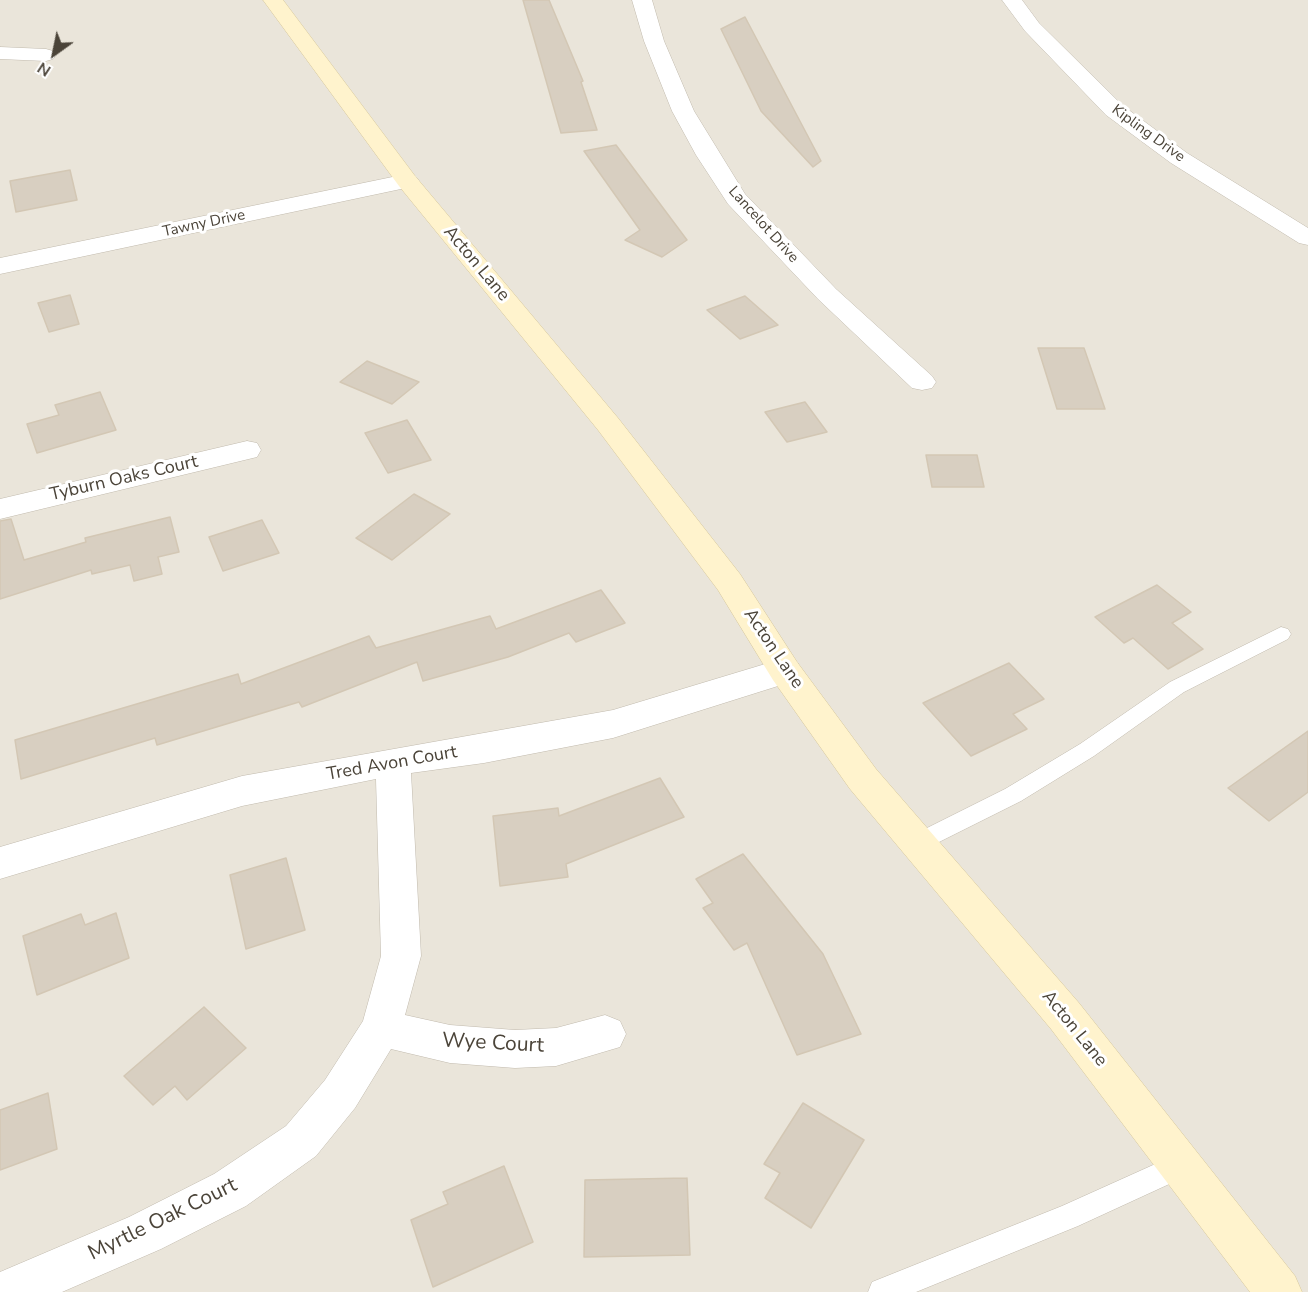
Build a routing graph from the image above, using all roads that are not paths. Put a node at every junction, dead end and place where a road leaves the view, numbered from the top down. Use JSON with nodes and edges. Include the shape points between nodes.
{"nodes":[{"id":1,"x":273,"y":0,"type":"edge"},
{"id":2,"x":642,"y":0,"type":"edge"},
{"id":3,"x":1012,"y":0,"type":"edge"},
{"id":4,"x":0,"y":53,"type":"edge"},
{"id":5,"x":46,"y":55,"type":"dead end"},
{"id":6,"x":407,"y":181,"type":"junction"},
{"id":7,"x":1308,"y":238,"type":"edge"},
{"id":8,"x":0,"y":266,"type":"edge"},
{"id":9,"x":922,"y":382,"type":"dead end"},
{"id":10,"x":247,"y":450,"type":"dead end"},
{"id":11,"x":0,"y":509,"type":"edge"},
{"id":12,"x":1281,"y":634,"type":"dead end"},
{"id":13,"x":785,"y":670,"type":"junction"},
{"id":14,"x":393,"y":762,"type":"junction"},
{"id":15,"x":917,"y":843,"type":"junction"},
{"id":16,"x":0,"y":863,"type":"edge"},
{"id":17,"x":381,"y":1028,"type":"junction"},
{"id":18,"x":605,"y":1034,"type":"dead end"},
{"id":19,"x":1182,"y":1165,"type":"junction"},
{"id":20,"x":8,"y":1292,"type":"edge"},
{"id":21,"x":882,"y":1292,"type":"edge"},
{"id":22,"x":1279,"y":1292,"type":"edge"}],
"edges":[{"from":1,"to":6,"type":"street","name":"Acton Lane"},
{"from":2,"to":9,"type":"street","name":"Lancelot Drive","via":[[682,111],[736,199],[827,294]]},
{"from":3,"to":7,"type":"street","name":"Kipling Drive","via":[[1032,27],[1114,110],[1179,158]]},
{"from":4,"to":5,"type":"street"},
{"from":6,"to":8,"type":"street","name":"Tawny Drive"},
{"from":6,"to":13,"type":"street","name":"Acton Lane","via":[[615,434],[729,582]]},
{"from":10,"to":11,"type":"street","name":"Tyburn Oaks Court"},
{"from":12,"to":15,"type":"lane","via":[[1177,687],[1087,750],[1013,795]]},
{"from":13,"to":14,"type":"street","name":"Tred Avon Court","via":[[613,724]]},
{"from":13,"to":15,"type":"street","name":"Acton Lane","via":[[863,779]]},
{"from":14,"to":16,"type":"street","name":"Tred Avon Court","via":[[242,791]]},
{"from":14,"to":17,"type":"street","name":"Myrtle Oak Court","via":[[400,956]]},
{"from":15,"to":19,"type":"street","name":"Acton Lane","via":[[1065,1016]]},
{"from":17,"to":18,"type":"street","name":"Wye Court","via":[[450,1044],[515,1049],[556,1047]]},
{"from":17,"to":20,"type":"street","name":"Myrtle Oak Court","via":[[340,1094],[301,1141],[230,1190],[145,1233]]},
{"from":19,"to":21,"type":"lane","via":[[1069,1217]]},
{"from":19,"to":22,"type":"street","name":"Acton Lane"}]}
